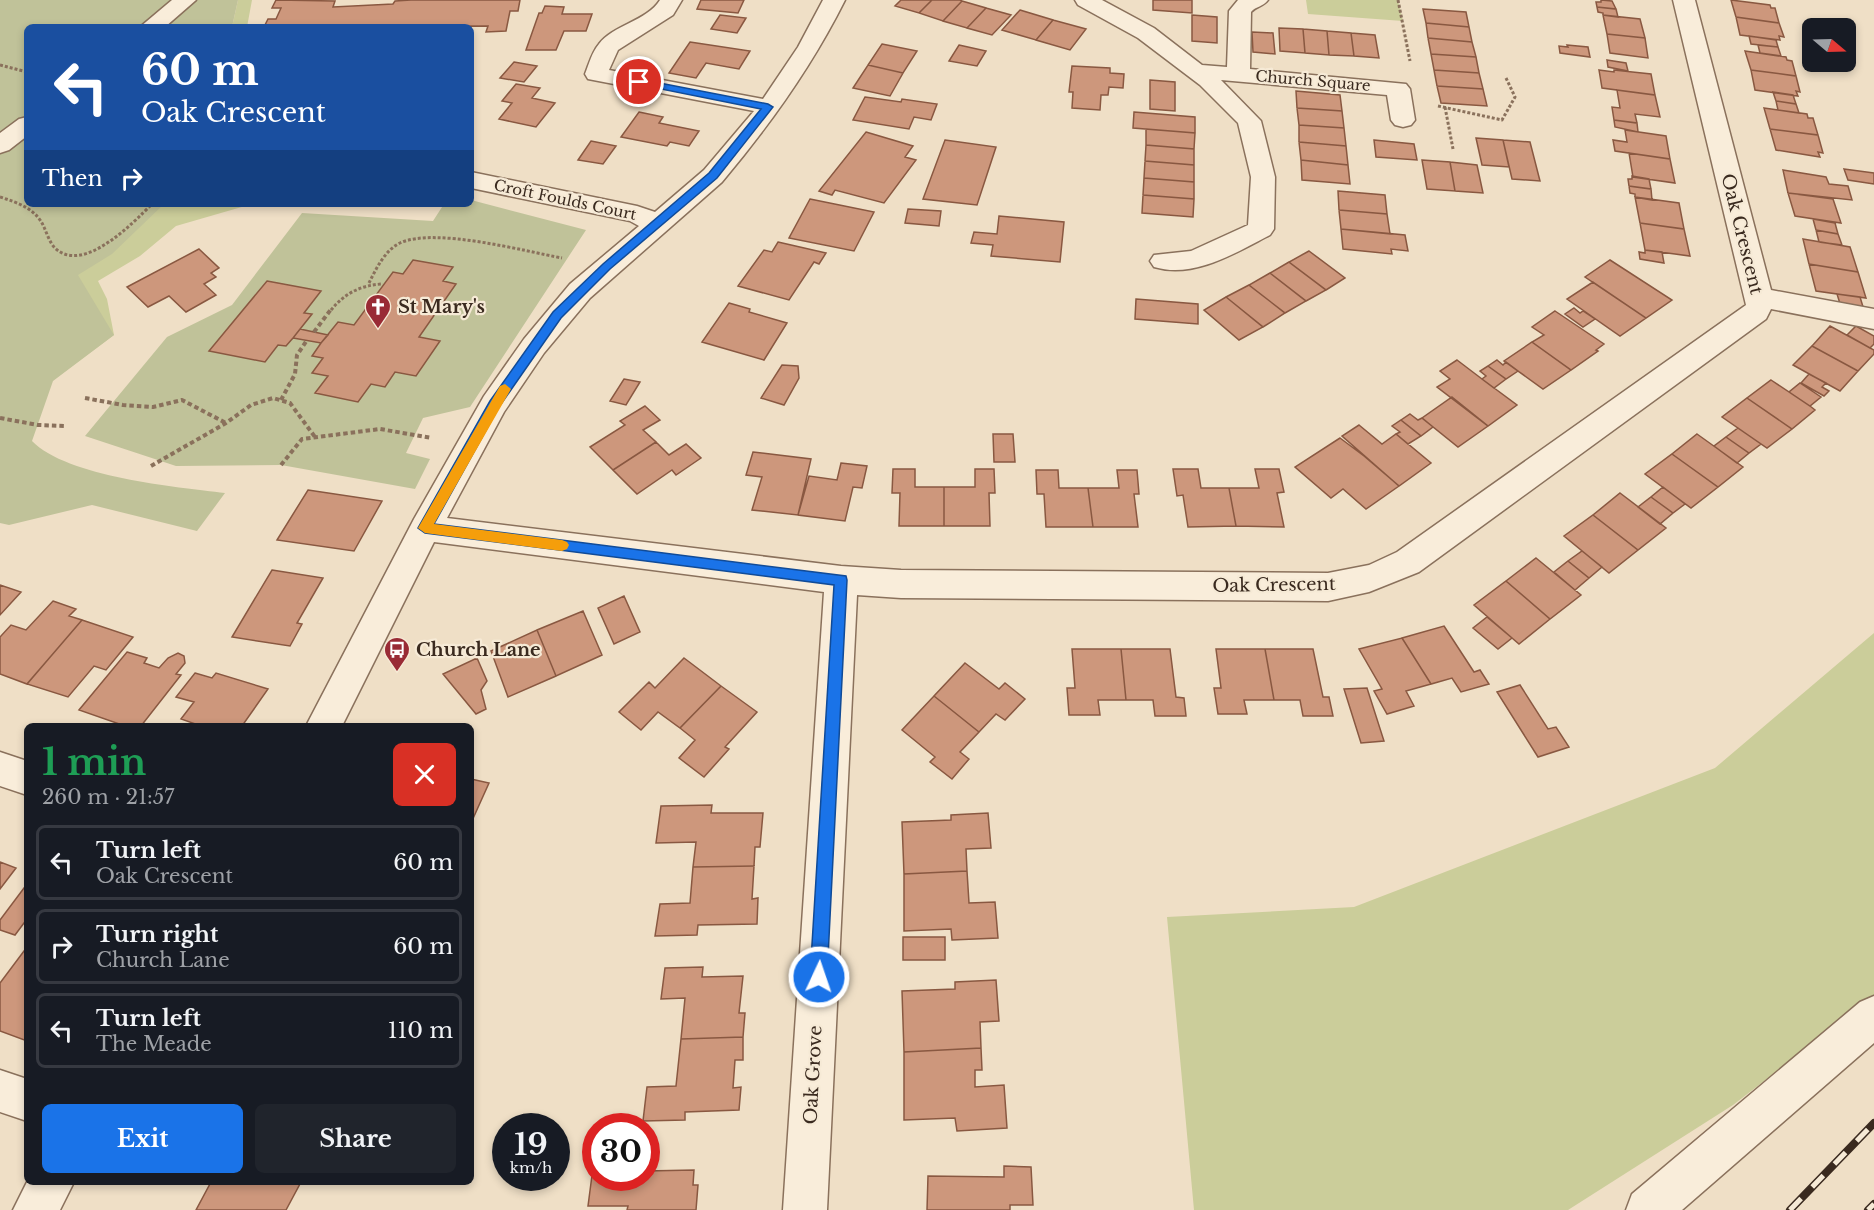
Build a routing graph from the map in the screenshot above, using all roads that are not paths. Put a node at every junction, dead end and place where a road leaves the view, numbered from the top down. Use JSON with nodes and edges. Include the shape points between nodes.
{"nodes":[{"id":1,"x":185,"y":0,"type":"edge"},
{"id":2,"x":671,"y":0,"type":"edge"},
{"id":3,"x":834,"y":0,"type":"edge"},
{"id":4,"x":1086,"y":0,"type":"edge"},
{"id":5,"x":1257,"y":0,"type":"edge"},
{"id":6,"x":1684,"y":0,"type":"edge"},
{"id":7,"x":155,"y":24,"type":"edge"},
{"id":8,"x":1394,"y":66,"type":"road end"},
{"id":9,"x":1197,"y":71,"type":"junction"},
{"id":10,"x":1238,"y":74,"type":"junction"},
{"id":11,"x":1399,"y":93,"type":"junction"},
{"id":12,"x":768,"y":107,"type":"junction"},
{"id":13,"x":1403,"y":120,"type":"dead end"},
{"id":14,"x":24,"y":126,"type":"edge"},
{"id":15,"x":0,"y":146,"type":"edge"},
{"id":16,"x":474,"y":181,"type":"edge"},
{"id":17,"x":657,"y":224,"type":"junction"},
{"id":18,"x":1163,"y":261,"type":"dead end"},
{"id":19,"x":1759,"y":297,"type":"junction"},
{"id":20,"x":1874,"y":319,"type":"edge"},
{"id":21,"x":425,"y":528,"type":"junction"},
{"id":22,"x":841,"y":580,"type":"junction"},
{"id":23,"x":326,"y":723,"type":"edge"},
{"id":24,"x":0,"y":769,"type":"edge"},
{"id":25,"x":24,"y":777,"type":"edge"},
{"id":26,"x":1874,"y":1016,"type":"edge"},
{"id":27,"x":0,"y":1091,"type":"edge"},
{"id":28,"x":24,"y":1099,"type":"edge"},
{"id":29,"x":50,"y":1185,"type":"edge"},
{"id":30,"x":35,"y":1210,"type":"edge"},
{"id":31,"x":806,"y":1210,"type":"edge"},
{"id":32,"x":1648,"y":1210,"type":"edge"}],
"edges":[{"from":1,"to":7,"type":"street"},
{"from":2,"to":12,"type":"street","via":[[665,10],[608,46],[596,74]]},
{"from":3,"to":12,"type":"street","via":[[806,55]]},
{"from":4,"to":9,"type":"street","via":[[1146,33]]},
{"from":5,"to":10,"type":"street","via":[[1240,11]]},
{"from":6,"to":19,"type":"street","name":"Oak Crescent"},
{"from":8,"to":11,"type":"street"},
{"from":9,"to":10,"type":"street","name":"Church Square"},
{"from":9,"to":18,"type":"street","via":[[1250,121],[1263,177],[1261,229],[1194,260]]},
{"from":10,"to":11,"type":"street","name":"Church Square"},
{"from":11,"to":13,"type":"street"},
{"from":12,"to":17,"type":"street","via":[[713,176]]},
{"from":14,"to":15,"type":"street"},
{"from":16,"to":17,"type":"street","name":"Croft Foulds Court","via":[[637,214]]},
{"from":17,"to":21,"type":"street","via":[[557,315],[494,404]]},
{"from":19,"to":20,"type":"street"},
{"from":19,"to":22,"type":"street","name":"Oak Crescent","via":[[1760,305],[1750,317],[1408,562],[1358,583],[1242,586],[901,584]]},
{"from":21,"to":22,"type":"street","name":"Oak Crescent"},
{"from":21,"to":23,"type":"street"},
{"from":22,"to":31,"type":"street","name":"Oak Grove"},
{"from":24,"to":25,"type":"street"},
{"from":26,"to":32,"type":"street"},
{"from":27,"to":28,"type":"street"},
{"from":29,"to":30,"type":"street"}]}
